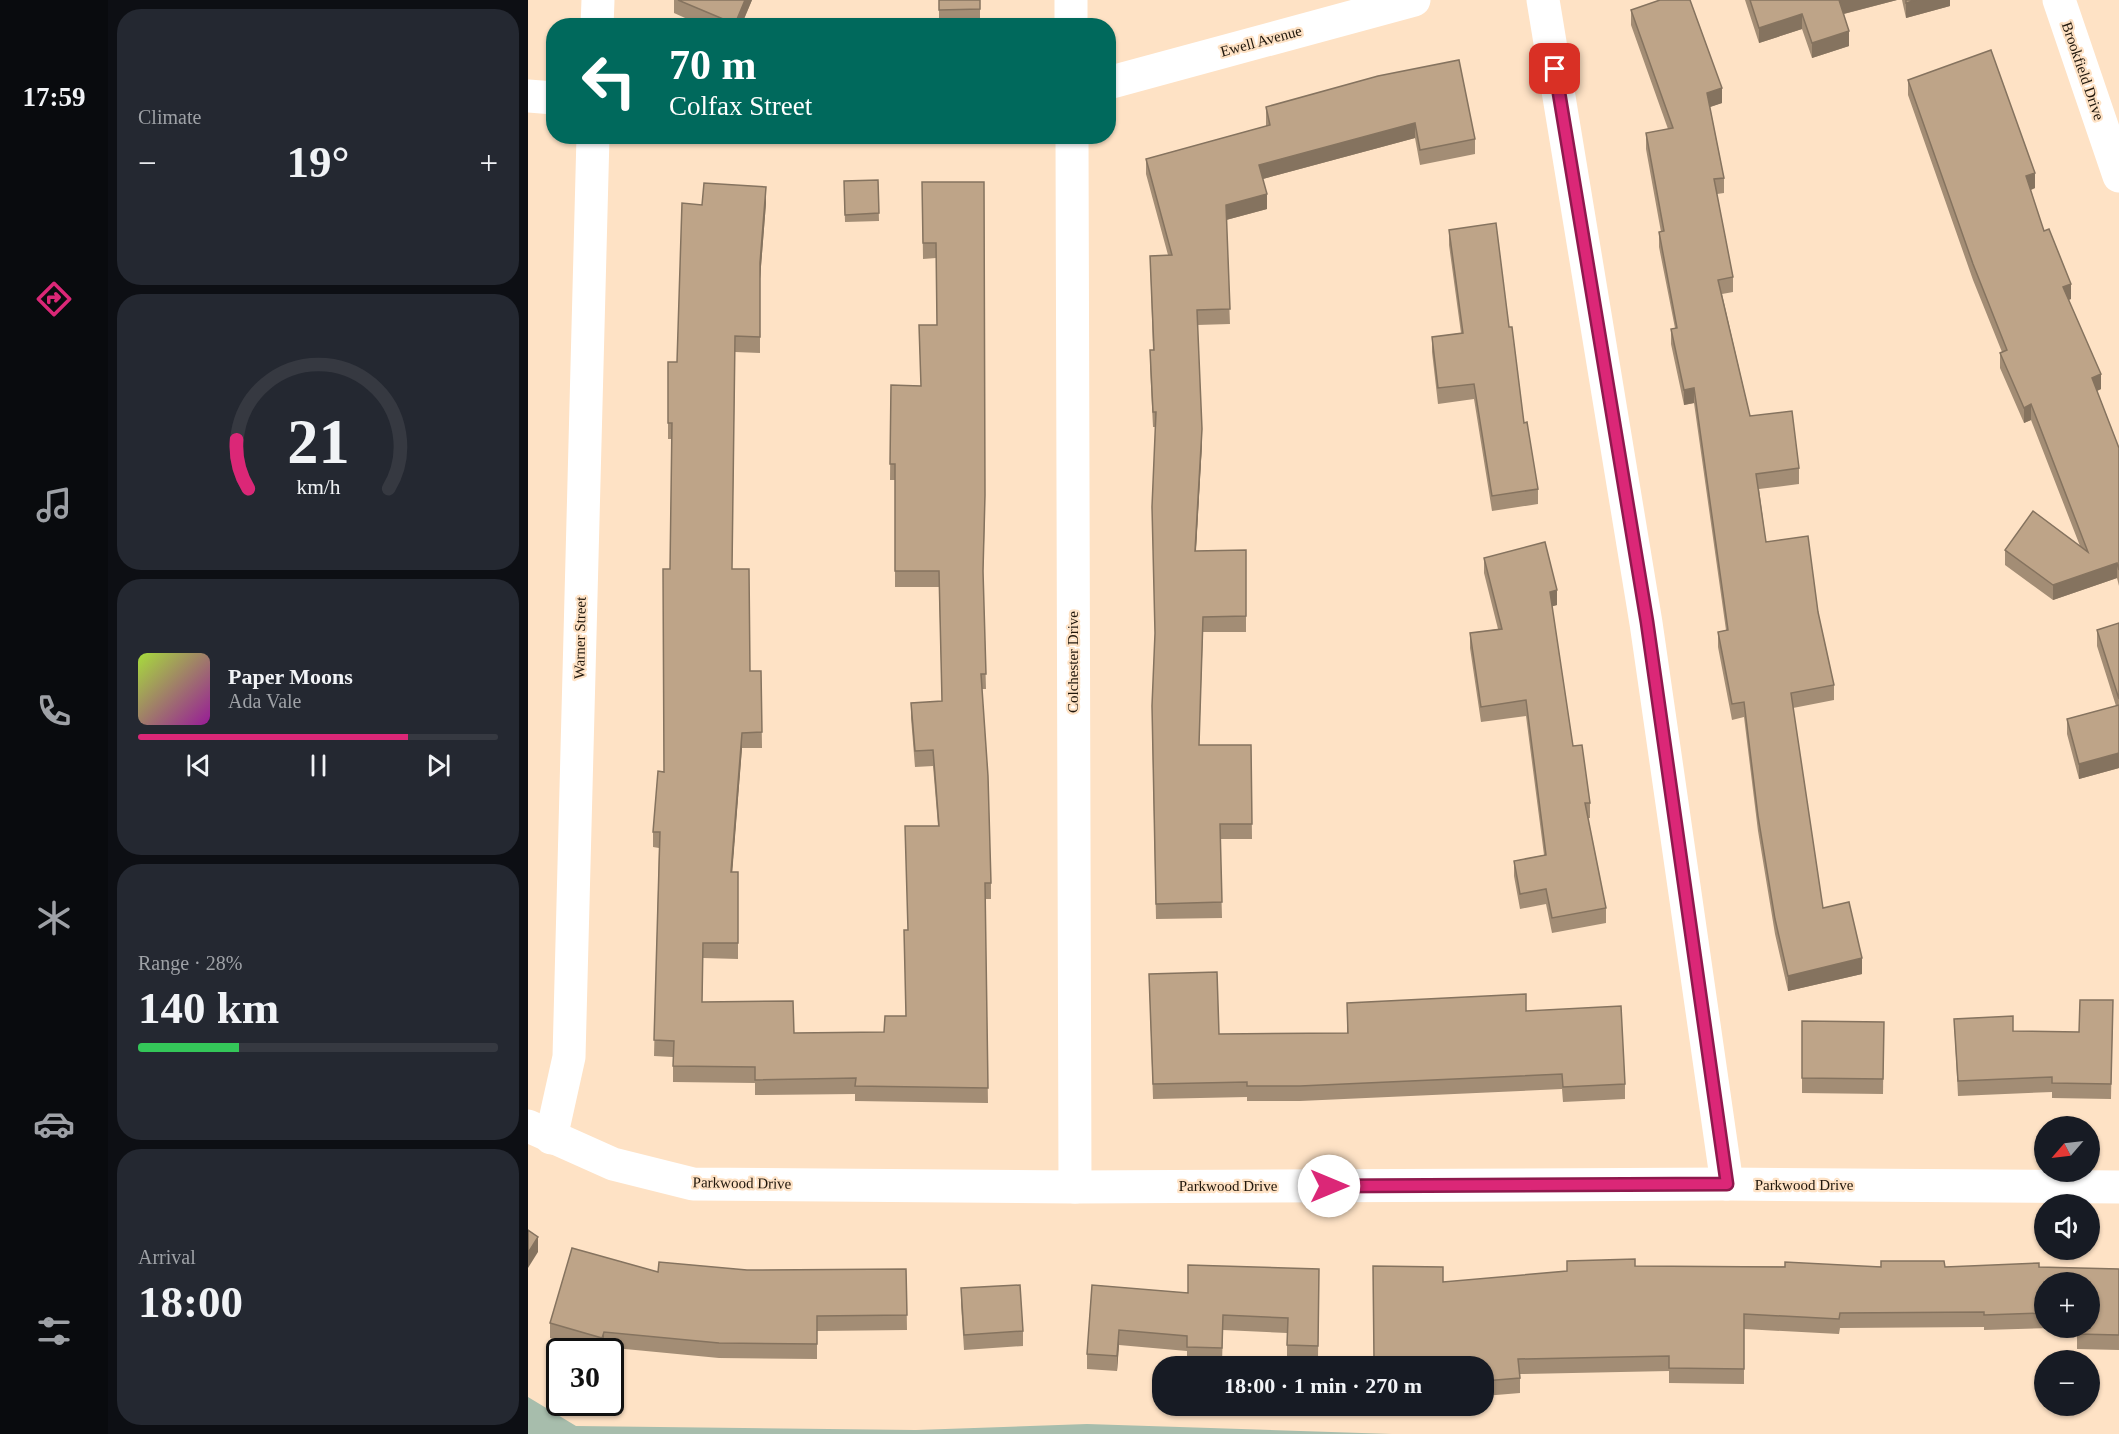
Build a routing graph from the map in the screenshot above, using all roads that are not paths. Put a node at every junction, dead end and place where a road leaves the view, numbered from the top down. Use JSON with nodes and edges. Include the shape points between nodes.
{"nodes":[{"id":1,"x":598,"y":0,"type":"edge"},
{"id":2,"x":1071,"y":0,"type":"edge"},
{"id":3,"x":1414,"y":0,"type":"edge"},
{"id":4,"x":1543,"y":0,"type":"edge"},
{"id":5,"x":2059,"y":0,"type":"edge"},
{"id":6,"x":597,"y":18,"type":"edge"},
{"id":7,"x":1071,"y":18,"type":"edge"},
{"id":8,"x":1116,"y":81,"type":"edge"},
{"id":9,"x":528,"y":96,"type":"edge"},
{"id":10,"x":546,"y":97,"type":"edge"},
{"id":11,"x":593,"y":144,"type":"edge"},
{"id":12,"x":1071,"y":144,"type":"edge"},
{"id":13,"x":2119,"y":176,"type":"edge"},
{"id":14,"x":539,"y":1132,"type":"edge"},
{"id":15,"x":1727,"y":1184,"type":"junction"},
{"id":16,"x":1075,"y":1187,"type":"junction"},
{"id":17,"x":2119,"y":1187,"type":"edge"}],
"edges":[{"from":1,"to":6,"type":"street"},
{"from":2,"to":7,"type":"street"},
{"from":3,"to":8,"type":"street","name":"Ewell Avenue"},
{"from":4,"to":15,"type":"street","via":[[1647,622]]},
{"from":5,"to":13,"type":"street","name":"Brookfield Drive"},
{"from":9,"to":10,"type":"street"},
{"from":11,"to":14,"type":"street","name":"Warner Street","via":[[569,1057]]},
{"from":12,"to":16,"type":"street","name":"Colchester Drive"},
{"from":14,"to":16,"type":"street","name":"Parkwood Drive","via":[[613,1164],[693,1184]]},
{"from":15,"to":16,"type":"street","name":"Parkwood Drive"},
{"from":15,"to":17,"type":"street","name":"Parkwood Drive"}]}
